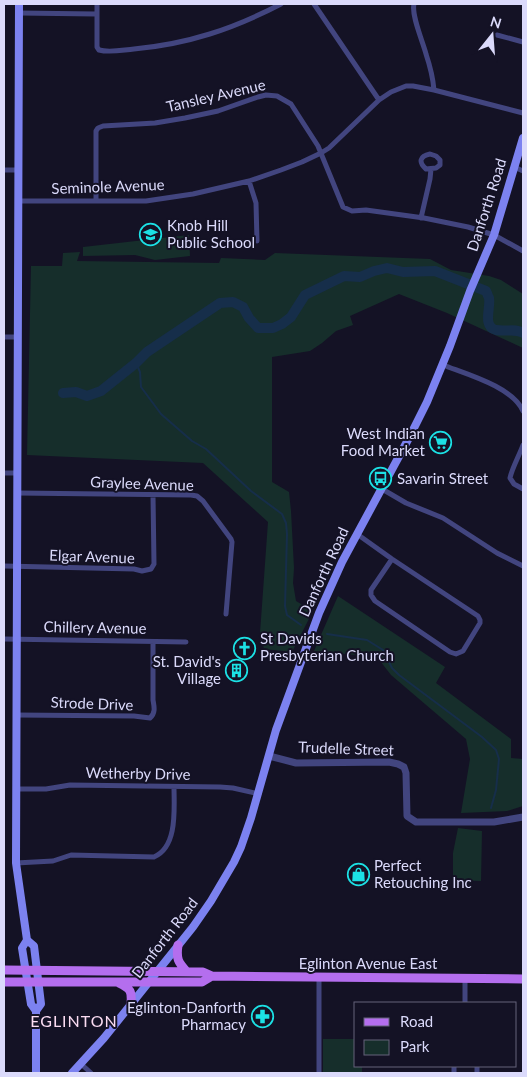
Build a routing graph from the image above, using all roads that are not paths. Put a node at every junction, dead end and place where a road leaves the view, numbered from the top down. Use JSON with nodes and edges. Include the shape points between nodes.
{"nodes":[{"id":1,"x":19,"y":4,"type":"edge"},
{"id":2,"x":97,"y":4,"type":"edge"},
{"id":3,"x":281,"y":4,"type":"edge"},
{"id":4,"x":314,"y":4,"type":"edge"},
{"id":5,"x":414,"y":4,"type":"edge"},
{"id":6,"x":19,"y":13,"type":"junction"},
{"id":7,"x":96,"y":14,"type":"junction"},
{"id":8,"x":497,"y":35,"type":"dead end"},
{"id":9,"x":523,"y":42,"type":"edge"},
{"id":10,"x":434,"y":90,"type":"junction"},
{"id":11,"x":379,"y":100,"type":"junction"},
{"id":12,"x":523,"y":113,"type":"edge"},
{"id":13,"x":523,"y":138,"type":"edge"},
{"id":14,"x":321,"y":153,"type":"junction"},
{"id":15,"x":514,"y":167,"type":"junction"},
{"id":16,"x":431,"y":169,"type":"dead end"},
{"id":17,"x":4,"y":170,"type":"edge"},
{"id":18,"x":18,"y":170,"type":"junction"},
{"id":19,"x":523,"y":171,"type":"edge"},
{"id":20,"x":249,"y":181,"type":"junction"},
{"id":21,"x":18,"y":201,"type":"junction"},
{"id":22,"x":96,"y":202,"type":"junction"},
{"id":23,"x":421,"y":218,"type":"junction"},
{"id":24,"x":494,"y":235,"type":"junction"},
{"id":25,"x":257,"y":241,"type":"dead end"},
{"id":26,"x":523,"y":251,"type":"edge"},
{"id":27,"x":4,"y":337,"type":"edge"},
{"id":28,"x":18,"y":337,"type":"junction"},
{"id":29,"x":442,"y":365,"type":"junction"},
{"id":30,"x":523,"y":411,"type":"edge"},
{"id":31,"x":523,"y":445,"type":"edge"},
{"id":32,"x":4,"y":472,"type":"edge"},
{"id":33,"x":17,"y":473,"type":"junction"},
{"id":34,"x":382,"y":489,"type":"junction"},
{"id":35,"x":523,"y":489,"type":"edge"},
{"id":36,"x":17,"y":493,"type":"junction"},
{"id":37,"x":153,"y":495,"type":"junction"},
{"id":38,"x":357,"y":534,"type":"junction"},
{"id":39,"x":392,"y":559,"type":"junction"},
{"id":40,"x":4,"y":566,"type":"edge"},
{"id":41,"x":17,"y":566,"type":"junction"},
{"id":42,"x":523,"y":566,"type":"edge"},
{"id":43,"x":226,"y":614,"type":"dead end"},
{"id":44,"x":4,"y":639,"type":"edge"},
{"id":45,"x":17,"y":640,"type":"junction"},
{"id":46,"x":153,"y":642,"type":"junction"},
{"id":47,"x":186,"y":642,"type":"dead end"},
{"id":48,"x":16,"y":715,"type":"junction"},
{"id":49,"x":269,"y":756,"type":"junction"},
{"id":50,"x":174,"y":786,"type":"junction"},
{"id":51,"x":16,"y":789,"type":"junction"},
{"id":52,"x":259,"y":794,"type":"junction"},
{"id":53,"x":523,"y":817,"type":"edge"},
{"id":54,"x":16,"y":863,"type":"junction"},
{"id":55,"x":27,"y":940,"type":"junction"},
{"id":56,"x":178,"y":945,"type":"junction"},
{"id":57,"x":4,"y":970,"type":"edge"},
{"id":58,"x":26,"y":970,"type":"junction"},
{"id":59,"x":37,"y":971,"type":"junction"},
{"id":60,"x":158,"y":972,"type":"junction"},
{"id":61,"x":188,"y":972,"type":"junction"},
{"id":62,"x":212,"y":976,"type":"junction"},
{"id":63,"x":319,"y":977,"type":"junction"},
{"id":64,"x":465,"y":978,"type":"junction"},
{"id":65,"x":523,"y":979,"type":"edge"},
{"id":66,"x":4,"y":982,"type":"edge"},
{"id":67,"x":27,"y":982,"type":"junction"},
{"id":68,"x":38,"y":982,"type":"junction"},
{"id":69,"x":117,"y":982,"type":"junction"},
{"id":70,"x":150,"y":982,"type":"junction"},
{"id":71,"x":465,"y":1002,"type":"edge"},
{"id":72,"x":131,"y":1004,"type":"junction"},
{"id":73,"x":36,"y":1011,"type":"junction"},
{"id":74,"x":80,"y":1063,"type":"junction"},
{"id":75,"x":36,"y":1073,"type":"edge"},
{"id":76,"x":72,"y":1073,"type":"edge"},
{"id":77,"x":91,"y":1073,"type":"edge"},
{"id":78,"x":319,"y":1073,"type":"edge"}],
"edges":[{"from":1,"to":6,"type":"main road"},
{"from":2,"to":7,"type":"street"},
{"from":3,"to":7,"type":"street","via":[[221,31],[191,40],[106,52],[97,47]]},
{"from":4,"to":11,"type":"street"},
{"from":5,"to":10,"type":"street","via":[[414,17]]},
{"from":6,"to":7,"type":"street"},
{"from":6,"to":18,"type":"main road"},
{"from":8,"to":9,"type":"street"},
{"from":10,"to":11,"type":"street","name":"Seminole Avenue","via":[[406,86]]},
{"from":10,"to":12,"type":"street","name":"Seminole Avenue"},
{"from":11,"to":14,"type":"street","name":"Seminole Avenue"},
{"from":13,"to":15,"type":"main road","name":"Danforth Road"},
{"from":14,"to":20,"type":"street","name":"Seminole Avenue"},
{"from":14,"to":22,"type":"street","name":"Tansley Avenue","via":[[291,104],[272,95],[185,118],[103,126],[96,132]]},
{"from":14,"to":23,"type":"street","name":"Tansley Avenue","via":[[342,207],[352,211]]},
{"from":15,"to":19,"type":"street"},
{"from":15,"to":24,"type":"main road","name":"Danforth Road"},
{"from":16,"to":23,"type":"street"},
{"from":17,"to":18,"type":"street"},
{"from":18,"to":21,"type":"main road"},
{"from":20,"to":22,"type":"street","name":"Seminole Avenue","via":[[168,198]]},
{"from":20,"to":25,"type":"street","via":[[256,204]]},
{"from":21,"to":22,"type":"street","name":"Seminole Avenue"},
{"from":21,"to":28,"type":"main road"},
{"from":23,"to":24,"type":"street","name":"Tansley Avenue"},
{"from":24,"to":26,"type":"street","name":"Tansley Avenue"},
{"from":24,"to":29,"type":"main road","name":"Danforth Road"},
{"from":27,"to":28,"type":"street"},
{"from":28,"to":33,"type":"main road"},
{"from":29,"to":30,"type":"street","via":[[498,387],[514,398]]},
{"from":29,"to":34,"type":"main road","name":"Danforth Road","via":[[421,415]]},
{"from":31,"to":35,"type":"street","via":[[510,478]]},
{"from":32,"to":33,"type":"street"},
{"from":33,"to":36,"type":"main road"},
{"from":34,"to":38,"type":"main road","name":"Danforth Road"},
{"from":34,"to":42,"type":"street","via":[[406,504],[443,518]]},
{"from":36,"to":37,"type":"street","name":"Graylee Avenue"},
{"from":36,"to":41,"type":"main road"},
{"from":37,"to":41,"type":"street","name":"Elgar Avenue","via":[[154,564],[151,569]]},
{"from":37,"to":43,"type":"street","name":"Graylee Avenue","via":[[199,497],[232,539]]},
{"from":38,"to":39,"type":"street"},
{"from":38,"to":49,"type":"main road","name":"Danforth Road","via":[[316,620]]},
{"from":39,"to":39,"type":"street","via":[[479,617],[480,625],[463,651],[450,652],[374,601],[372,590]]},
{"from":40,"to":41,"type":"street"},
{"from":41,"to":45,"type":"main road"},
{"from":44,"to":45,"type":"street","name":"Chillery Avenue"},
{"from":45,"to":46,"type":"street","name":"Chillery Avenue"},
{"from":45,"to":48,"type":"main road"},
{"from":46,"to":47,"type":"street","name":"Chillery Avenue"},
{"from":46,"to":48,"type":"street","name":"Strode Drive","via":[[154,713],[150,718]]},
{"from":48,"to":51,"type":"main road"},
{"from":49,"to":52,"type":"main road","name":"Danforth Road"},
{"from":49,"to":53,"type":"street","name":"Trudelle Street","via":[[296,763],[389,762],[404,766],[407,816],[416,822],[494,822]]},
{"from":50,"to":51,"type":"street","name":"Wetherby Drive","via":[[70,785]]},
{"from":50,"to":52,"type":"street","name":"Wetherby Drive","via":[[233,788]]},
{"from":50,"to":54,"type":"street","via":[[172,829],[167,847],[159,855],[71,855],[53,861]]},
{"from":51,"to":54,"type":"main road"},
{"from":52,"to":56,"type":"main road","name":"Danforth Road","via":[[234,862],[206,908]]},
{"from":54,"to":55,"type":"main road"},
{"from":55,"to":58,"type":"main road","via":[[22,948]]},
{"from":55,"to":59,"type":"main road","via":[[34,946]]},
{"from":56,"to":60,"type":"main road","name":"Danforth Road"},
{"from":56,"to":61,"type":"main road","via":[[177,957]]},
{"from":57,"to":58,"type":"main road","name":"Eglinton Avenue East"},
{"from":58,"to":59,"type":"main road","name":"Eglinton Avenue East"},
{"from":58,"to":67,"type":"main road"},
{"from":59,"to":60,"type":"main road","name":"Eglinton Avenue East"},
{"from":59,"to":68,"type":"main road"},
{"from":60,"to":61,"type":"main road","name":"Eglinton Avenue East"},
{"from":60,"to":70,"type":"main road","name":"Danforth Road"},
{"from":61,"to":62,"type":"main road","name":"Eglinton Avenue East"},
{"from":62,"to":63,"type":"main road","name":"Eglinton Avenue East"},
{"from":62,"to":70,"type":"main road","name":"Eglinton Avenue East","via":[[202,982]]},
{"from":63,"to":64,"type":"main road","name":"Eglinton Avenue East"},
{"from":63,"to":78,"type":"street"},
{"from":64,"to":65,"type":"main road","name":"Eglinton Avenue East"},
{"from":64,"to":71,"type":"street"},
{"from":66,"to":67,"type":"main road","name":"Eglinton Avenue East"},
{"from":67,"to":68,"type":"main road","name":"Eglinton Avenue East"},
{"from":67,"to":73,"type":"main road","via":[[31,1004]]},
{"from":68,"to":69,"type":"main road","name":"Eglinton Avenue East"},
{"from":68,"to":73,"type":"main road","via":[[41,1004]]},
{"from":69,"to":70,"type":"main road","name":"Eglinton Avenue East"},
{"from":69,"to":72,"type":"main road","via":[[130,990]]},
{"from":70,"to":72,"type":"main road","name":"Danforth Road"},
{"from":72,"to":74,"type":"main road","name":"Danforth Road"},
{"from":73,"to":75,"type":"main road"},
{"from":74,"to":76,"type":"main road","name":"Danforth Road"},
{"from":74,"to":77,"type":"street"}]}
